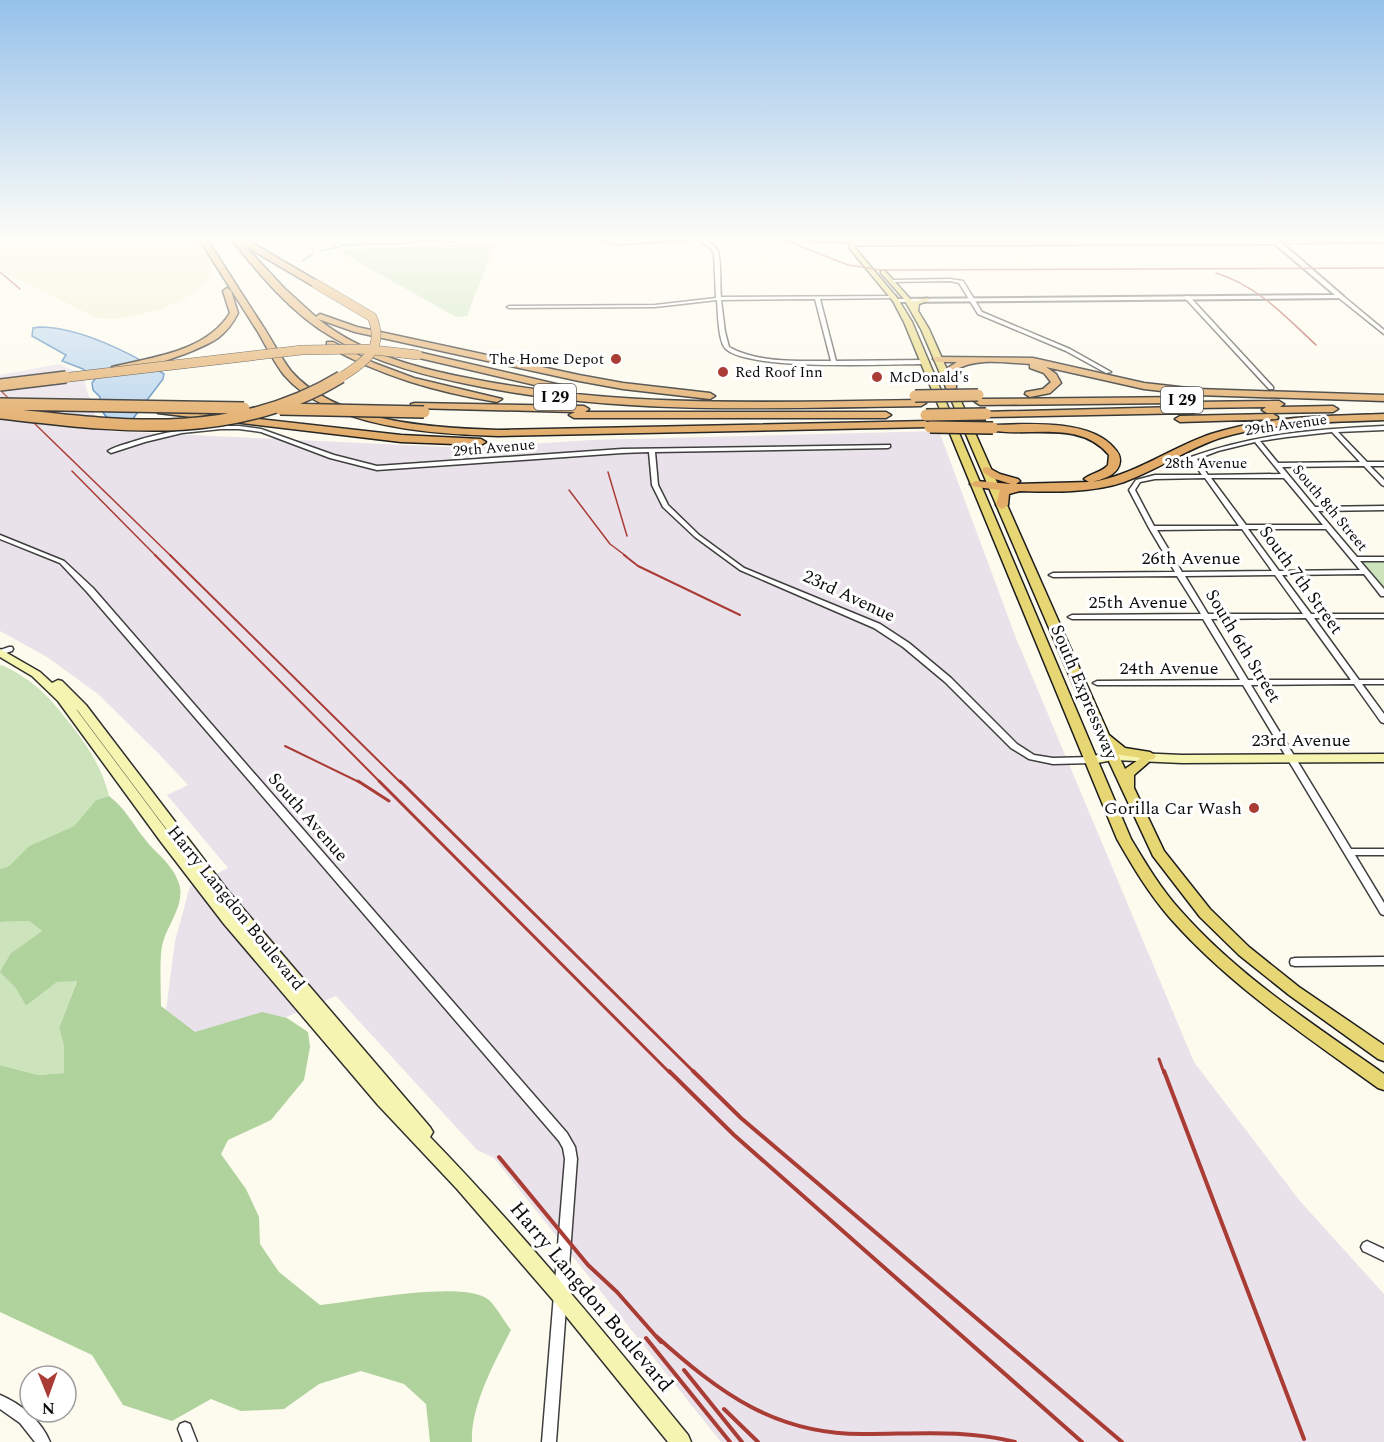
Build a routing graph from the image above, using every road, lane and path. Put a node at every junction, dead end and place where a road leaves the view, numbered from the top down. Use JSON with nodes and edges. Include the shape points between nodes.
{"nodes":[{"id":1,"x":233,"y":306,"type":"edge"},
{"id":2,"x":245,"y":306,"type":"edge"},
{"id":3,"x":294,"y":306,"type":"edge"},
{"id":4,"x":298,"y":306,"type":"edge"},
{"id":5,"x":301,"y":306,"type":"edge"},
{"id":6,"x":354,"y":306,"type":"edge"},
{"id":7,"x":612,"y":306,"type":"edge"},
{"id":8,"x":721,"y":306,"type":"edge"},
{"id":9,"x":819,"y":306,"type":"edge"},
{"id":10,"x":913,"y":306,"type":"edge"},
{"id":11,"x":915,"y":306,"type":"edge"},
{"id":12,"x":976,"y":306,"type":"edge"},
{"id":13,"x":1195,"y":306,"type":"edge"},
{"id":14,"x":1352,"y":306,"type":"edge"},
{"id":15,"x":509,"y":307,"type":"dead end"},
{"id":16,"x":901,"y":307,"type":"edge"},
{"id":17,"x":915,"y":310,"type":"junction"},
{"id":18,"x":1376,"y":326,"type":"junction"},
{"id":19,"x":1384,"y":326,"type":"edge"},
{"id":20,"x":1384,"y":333,"type":"edge"},
{"id":21,"x":937,"y":357,"type":"junction"},
{"id":22,"x":925,"y":360,"type":"junction"},
{"id":23,"x":972,"y":360,"type":"junction"},
{"id":24,"x":834,"y":362,"type":"junction"},
{"id":25,"x":1108,"y":372,"type":"dead end"},
{"id":26,"x":80,"y":375,"type":"junction"},
{"id":27,"x":519,"y":378,"type":"junction"},
{"id":28,"x":0,"y":385,"type":"edge"},
{"id":29,"x":951,"y":388,"type":"junction"},
{"id":30,"x":1270,"y":388,"type":"dead end"},
{"id":31,"x":0,"y":397,"type":"edge"},
{"id":32,"x":722,"y":397,"type":"junction"},
{"id":33,"x":1384,"y":398,"type":"edge"},
{"id":34,"x":1384,"y":403,"type":"edge"},
{"id":35,"x":0,"y":404,"type":"edge"},
{"id":36,"x":21,"y":404,"type":"junction"},
{"id":37,"x":842,"y":404,"type":"junction"},
{"id":38,"x":420,"y":409,"type":"junction"},
{"id":39,"x":1384,"y":409,"type":"edge"},
{"id":40,"x":666,"y":410,"type":"junction"},
{"id":41,"x":985,"y":411,"type":"junction"},
{"id":42,"x":0,"y":413,"type":"edge"},
{"id":43,"x":924,"y":413,"type":"junction"},
{"id":44,"x":1384,"y":416,"type":"edge"},
{"id":45,"x":401,"y":424,"type":"junction"},
{"id":46,"x":1384,"y":428,"type":"edge"},
{"id":47,"x":693,"y":430,"type":"junction"},
{"id":48,"x":1333,"y":430,"type":"junction"},
{"id":49,"x":1256,"y":440,"type":"junction"},
{"id":50,"x":888,"y":446,"type":"dead end"},
{"id":51,"x":652,"y":450,"type":"junction"},
{"id":52,"x":111,"y":451,"type":"dead end"},
{"id":53,"x":1194,"y":458,"type":"joint"},
{"id":54,"x":1365,"y":464,"type":"junction"},
{"id":55,"x":1384,"y":464,"type":"edge"},
{"id":56,"x":1276,"y":465,"type":"junction"},
{"id":57,"x":987,"y":470,"type":"junction"},
{"id":58,"x":1286,"y":476,"type":"junction"},
{"id":59,"x":1208,"y":477,"type":"junction"},
{"id":60,"x":976,"y":484,"type":"junction"},
{"id":61,"x":993,"y":484,"type":"junction"},
{"id":62,"x":1036,"y":484,"type":"junction"},
{"id":63,"x":1384,"y":484,"type":"edge"},
{"id":64,"x":1132,"y":490,"type":"joint"},
{"id":65,"x":1002,"y":505,"type":"junction"},
{"id":66,"x":1384,"y":508,"type":"edge"},
{"id":67,"x":1313,"y":509,"type":"junction"},
{"id":68,"x":1245,"y":527,"type":"junction"},
{"id":69,"x":1328,"y":527,"type":"junction"},
{"id":70,"x":1152,"y":528,"type":"junction"},
{"id":71,"x":0,"y":537,"type":"edge"},
{"id":72,"x":1355,"y":559,"type":"junction"},
{"id":73,"x":1384,"y":559,"type":"edge"},
{"id":74,"x":1366,"y":572,"type":"junction"},
{"id":75,"x":1180,"y":573,"type":"junction"},
{"id":76,"x":1278,"y":573,"type":"junction"},
{"id":77,"x":1053,"y":575,"type":"dead end"},
{"id":78,"x":1384,"y":594,"type":"edge"},
{"id":79,"x":1309,"y":616,"type":"junction"},
{"id":80,"x":1384,"y":616,"type":"edge"},
{"id":81,"x":1072,"y":617,"type":"dead end"},
{"id":82,"x":1207,"y":617,"type":"junction"},
{"id":83,"x":2,"y":650,"type":"edge"},
{"id":84,"x":1246,"y":682,"type":"junction"},
{"id":85,"x":1356,"y":682,"type":"junction"},
{"id":86,"x":1384,"y":682,"type":"edge"},
{"id":87,"x":1097,"y":684,"type":"dead end"},
{"id":88,"x":1384,"y":720,"type":"edge"},
{"id":89,"x":1102,"y":733,"type":"junction"},
{"id":90,"x":1292,"y":758,"type":"junction"},
{"id":91,"x":1384,"y":758,"type":"edge"},
{"id":92,"x":1147,"y":759,"type":"junction"},
{"id":93,"x":1092,"y":760,"type":"junction"},
{"id":94,"x":1114,"y":760,"type":"junction"},
{"id":95,"x":1130,"y":795,"type":"junction"},
{"id":96,"x":1349,"y":852,"type":"junction"},
{"id":97,"x":1384,"y":852,"type":"edge"},
{"id":98,"x":1384,"y":911,"type":"edge"},
{"id":99,"x":1295,"y":962,"type":"dead end"},
{"id":100,"x":1384,"y":962,"type":"edge"},
{"id":101,"x":1384,"y":1054,"type":"edge"},
{"id":102,"x":1384,"y":1083,"type":"edge"},
{"id":103,"x":1367,"y":1247,"type":"dead end"},
{"id":104,"x":1384,"y":1255,"type":"edge"},
{"id":105,"x":560,"y":1293,"type":"junction"},
{"id":106,"x":0,"y":1401,"type":"edge"},
{"id":107,"x":43,"y":1442,"type":"edge"},
{"id":108,"x":549,"y":1442,"type":"edge"},
{"id":109,"x":681,"y":1442,"type":"edge"}],
"edges":[{"from":1,"to":26,"type":"highway","bridge":true,"via":[[228,325],[183,351]]},
{"from":2,"to":45,"type":"highway","number":"I 29","via":[[276,357],[308,390],[342,408]]},
{"from":3,"to":40,"type":"highway","via":[[326,341],[368,365],[427,387],[497,399]]},
{"from":4,"to":37,"type":"highway","number":"I 29","via":[[318,324],[362,349],[407,366],[484,386],[650,404]]},
{"from":5,"to":32,"type":"highway","via":[[337,324],[435,347],[622,386]]},
{"from":6,"to":42,"type":"highway","bridge":true,"via":[[372,317],[378,338],[373,352],[359,367],[305,396],[239,416],[162,425],[96,425]]},
{"from":7,"to":15,"type":"street"},
{"from":8,"to":24,"type":"street","via":[[725,346],[738,356],[762,361]]},
{"from":9,"to":24,"type":"street"},
{"from":10,"to":17,"type":"main road","name":"South Expressway"},
{"from":11,"to":17,"type":"main road"},
{"from":12,"to":25,"type":"street","via":[[982,314],[1068,350]]},
{"from":13,"to":30,"type":"street"},
{"from":14,"to":18,"type":"street"},
{"from":16,"to":22,"type":"main road","name":"South Expressway"},
{"from":17,"to":21,"type":"main road","name":"South Expressway"},
{"from":18,"to":19,"type":"street"},
{"from":18,"to":20,"type":"street"},
{"from":21,"to":22,"type":"highway"},
{"from":21,"to":23,"type":"highway"},
{"from":21,"to":29,"type":"main road","name":"South Expressway"},
{"from":22,"to":24,"type":"street"},
{"from":22,"to":60,"type":"main road","name":"South Expressway"},
{"from":23,"to":29,"type":"highway","via":[[951,369]]},
{"from":23,"to":33,"type":"highway","via":[[1042,362],[1127,383],[1197,392]]},
{"from":23,"to":41,"type":"highway","via":[[1029,364],[1048,371],[1056,381],[1053,388]]},
{"from":26,"to":27,"type":"highway","bridge":true,"via":[[302,350],[365,350],[418,356]]},
{"from":26,"to":28,"type":"highway","bridge":true},
{"from":27,"to":32,"type":"highway","via":[[644,394]]},
{"from":27,"to":37,"type":"highway","via":[[566,389],[655,399]]},
{"from":29,"to":57,"type":"main road","name":"South Expressway"},
{"from":31,"to":38,"type":"highway","bridge":true},
{"from":32,"to":43,"type":"highway"},
{"from":33,"to":41,"type":"highway","number":"I 29"},
{"from":34,"to":41,"type":"highway"},
{"from":35,"to":36,"type":"highway","bridge":true},
{"from":36,"to":38,"type":"highway","bridge":true},
{"from":36,"to":47,"type":"highway","bridge":true,"via":[[211,415],[398,439],[484,442]]},
{"from":37,"to":43,"type":"highway","number":"I 29"},
{"from":38,"to":40,"type":"highway"},
{"from":38,"to":43,"type":"highway","via":[[703,416]]},
{"from":39,"to":41,"type":"highway"},
{"from":40,"to":43,"type":"highway"},
{"from":41,"to":43,"type":"highway","bridge":true},
{"from":41,"to":43,"type":"highway","bridge":true},
{"from":41,"to":43,"type":"highway","bridge":true},
{"from":41,"to":44,"type":"highway","number":"I 29"},
{"from":41,"to":62,"type":"highway","via":[[1077,433],[1103,443],[1114,455],[1110,471],[1100,476]]},
{"from":43,"to":45,"type":"highway","via":[[505,430]]},
{"from":43,"to":47,"type":"highway","number":"I 29","via":[[900,425]]},
{"from":44,"to":62,"type":"highway","via":[[1249,428],[1182,448],[1112,482]]},
{"from":45,"to":47,"type":"highway","number":"I 29","via":[[498,433]]},
{"from":46,"to":48,"type":"street","name":"29th Avenue"},
{"from":48,"to":49,"type":"street","name":"29th Avenue"},
{"from":48,"to":54,"type":"street"},
{"from":49,"to":53,"type":"street","name":"29th Avenue"},
{"from":49,"to":56,"type":"street","name":"South 8th Street"},
{"from":50,"to":51,"type":"street","name":"29th Avenue"},
{"from":51,"to":52,"type":"street","name":"29th Avenue","via":[[377,468],[354,464],[256,429],[233,427],[147,439]]},
{"from":51,"to":93,"type":"street","name":"23rd Avenue","via":[[655,485],[665,506],[742,569],[877,626],[906,645],[1014,746],[1032,758]]},
{"from":53,"to":59,"type":"street","name":"South 7th Street"},
{"from":54,"to":55,"type":"street"},
{"from":54,"to":56,"type":"street"},
{"from":54,"to":63,"type":"street"},
{"from":56,"to":58,"type":"street","name":"South 8th Street"},
{"from":57,"to":61,"type":"main road","name":"South Expressway"},
{"from":57,"to":62,"type":"highway","via":[[1004,479]]},
{"from":58,"to":59,"type":"street","name":"28th Avenue"},
{"from":58,"to":67,"type":"street","name":"South 8th Street"},
{"from":59,"to":64,"type":"street","name":"28th Avenue","via":[[1147,478]]},
{"from":59,"to":68,"type":"street","name":"South 7th Street"},
{"from":60,"to":61,"type":"highway"},
{"from":60,"to":93,"type":"main road","name":"South Expressway"},
{"from":61,"to":62,"type":"highway"},
{"from":61,"to":65,"type":"main road","name":"South Expressway"},
{"from":62,"to":65,"type":"highway","via":[[1007,490]]},
{"from":64,"to":70,"type":"street","name":"South 6th Street"},
{"from":65,"to":89,"type":"main road","name":"South Expressway"},
{"from":66,"to":67,"type":"street"},
{"from":67,"to":69,"type":"street","name":"South 8th Street"},
{"from":68,"to":69,"type":"street"},
{"from":68,"to":70,"type":"street"},
{"from":68,"to":76,"type":"street","name":"South 7th Street"},
{"from":69,"to":72,"type":"street","name":"South 8th Street"},
{"from":70,"to":75,"type":"street","name":"South 6th Street"},
{"from":71,"to":105,"type":"street","name":"South Avenue","via":[[62,562],[90,590],[569,1147]]},
{"from":72,"to":73,"type":"street"},
{"from":72,"to":74,"type":"street","name":"South 8th Street"},
{"from":74,"to":76,"type":"street","name":"26th Avenue"},
{"from":74,"to":78,"type":"street","name":"South 8th Street"},
{"from":75,"to":76,"type":"street","name":"26th Avenue"},
{"from":75,"to":77,"type":"street","name":"26th Avenue"},
{"from":75,"to":82,"type":"street","name":"South 6th Street"},
{"from":76,"to":79,"type":"street","name":"South 7th Street"},
{"from":79,"to":80,"type":"street","name":"25th Avenue"},
{"from":79,"to":82,"type":"street","name":"25th Avenue"},
{"from":79,"to":85,"type":"street","name":"South 7th Street"},
{"from":81,"to":82,"type":"street","name":"25th Avenue"},
{"from":82,"to":84,"type":"street","name":"South 6th Street"},
{"from":83,"to":105,"type":"main road","name":"Harry Langdon Boulevard","via":[[62,698],[229,920],[384,1100],[464,1183]]},
{"from":84,"to":85,"type":"street","name":"24th Avenue"},
{"from":84,"to":87,"type":"street","name":"24th Avenue"},
{"from":84,"to":90,"type":"street","name":"South 6th Street"},
{"from":85,"to":86,"type":"street","name":"24th Avenue"},
{"from":85,"to":88,"type":"street","name":"South 7th Street"},
{"from":89,"to":92,"type":"main road","via":[[1121,750]]},
{"from":89,"to":94,"type":"main road","name":"South Expressway"},
{"from":90,"to":91,"type":"main road","name":"23rd Avenue"},
{"from":90,"to":92,"type":"main road","name":"23rd Avenue"},
{"from":90,"to":96,"type":"street","name":"South 6th Street"},
{"from":92,"to":94,"type":"main road","name":"23rd Avenue"},
{"from":92,"to":95,"type":"main road","via":[[1128,774]]},
{"from":93,"to":94,"type":"main road","name":"23rd Avenue"},
{"from":93,"to":102,"type":"main road","name":"South Expressway","via":[[1133,857],[1176,916],[1236,974]]},
{"from":94,"to":95,"type":"main road","name":"South Expressway"},
{"from":95,"to":101,"type":"main road","name":"South Expressway","via":[[1170,871],[1225,934],[1294,991]]},
{"from":96,"to":97,"type":"street"},
{"from":96,"to":98,"type":"street","name":"South 6th Street"},
{"from":99,"to":100,"type":"street"},
{"from":103,"to":104,"type":"street"},
{"from":105,"to":108,"type":"street"},
{"from":105,"to":109,"type":"main road","name":"Harry Langdon Boulevard"},
{"from":106,"to":107,"type":"street","via":[[30,1422]]}]}
